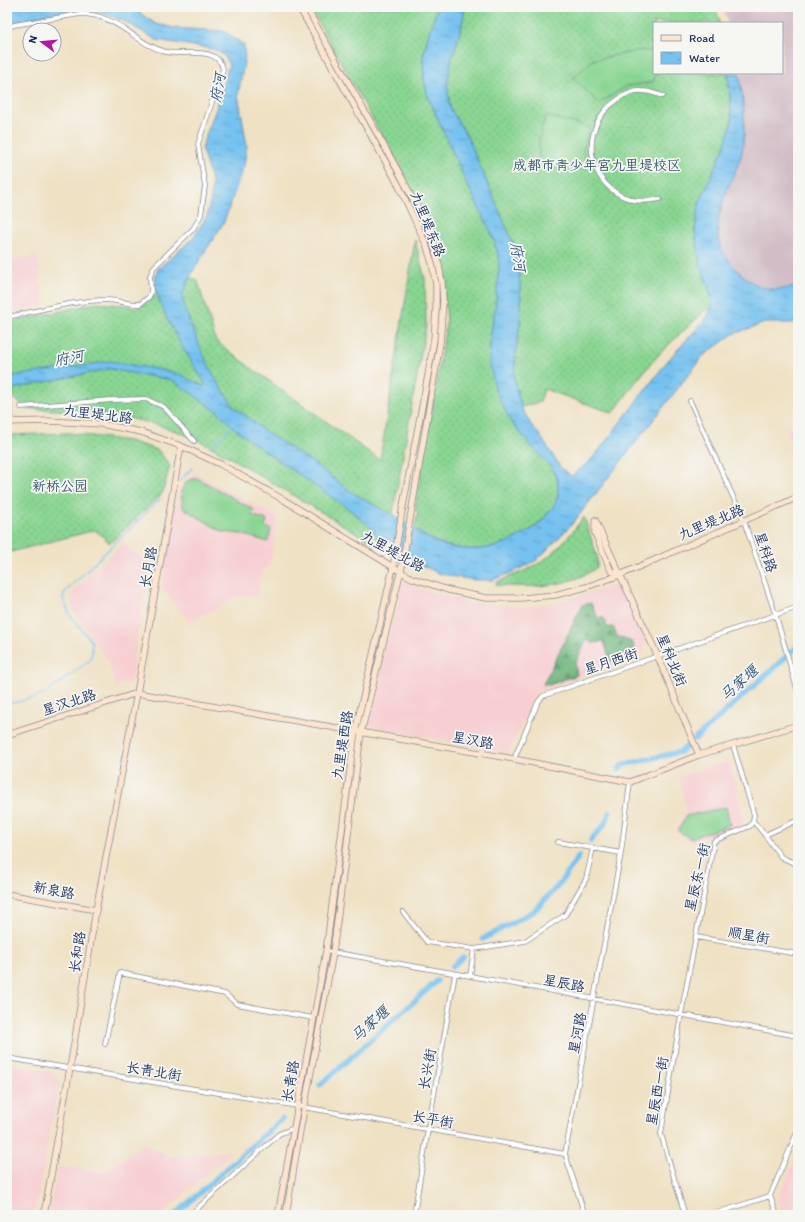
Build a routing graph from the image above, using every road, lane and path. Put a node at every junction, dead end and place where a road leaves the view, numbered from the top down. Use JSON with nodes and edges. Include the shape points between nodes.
{"nodes":[{"id":1,"x":299,"y":7,"type":"edge"},
{"id":2,"x":306,"y":7,"type":"edge"},
{"id":3,"x":7,"y":28,"type":"edge"},
{"id":4,"x":663,"y":96,"type":"dead end"},
{"id":5,"x":660,"y":199,"type":"dead end"},
{"id":6,"x":7,"y":317,"type":"edge"},
{"id":7,"x":7,"y":386,"type":"edge"},
{"id":8,"x":690,"y":401,"type":"dead end"},
{"id":9,"x":21,"y":407,"type":"dead end"},
{"id":10,"x":9,"y":422,"type":"edge"},
{"id":11,"x":194,"y":441,"type":"dead end"},
{"id":12,"x":182,"y":446,"type":"junction"},
{"id":13,"x":798,"y":497,"type":"edge"},
{"id":14,"x":744,"y":521,"type":"junction"},
{"id":15,"x":396,"y":545,"type":"joint"},
{"id":16,"x":393,"y":568,"type":"junction"},
{"id":17,"x":401,"y":572,"type":"junction"},
{"id":18,"x":620,"y":575,"type":"junction"},
{"id":19,"x":798,"y":607,"type":"edge"},
{"id":20,"x":776,"y":616,"type":"junction"},
{"id":21,"x":658,"y":657,"type":"junction"},
{"id":22,"x":798,"y":692,"type":"edge"},
{"id":23,"x":137,"y":693,"type":"junction"},
{"id":24,"x":798,"y":726,"type":"edge"},
{"id":25,"x":355,"y":732,"type":"junction"},
{"id":26,"x":361,"y":733,"type":"junction"},
{"id":27,"x":8,"y":735,"type":"edge"},
{"id":28,"x":7,"y":745,"type":"edge"},
{"id":29,"x":733,"y":745,"type":"junction"},
{"id":30,"x":699,"y":755,"type":"junction"},
{"id":31,"x":514,"y":759,"type":"junction"},
{"id":32,"x":630,"y":782,"type":"junction"},
{"id":33,"x":798,"y":820,"type":"edge"},
{"id":34,"x":753,"y":821,"type":"junction"},
{"id":35,"x":765,"y":835,"type":"junction"},
{"id":36,"x":558,"y":842,"type":"dead end"},
{"id":37,"x":593,"y":848,"type":"junction"},
{"id":38,"x":621,"y":853,"type":"junction"},
{"id":39,"x":798,"y":865,"type":"edge"},
{"id":40,"x":7,"y":894,"type":"edge"},
{"id":41,"x":96,"y":910,"type":"junction"},
{"id":42,"x":403,"y":912,"type":"dead end"},
{"id":43,"x":696,"y":937,"type":"junction"},
{"id":44,"x":474,"y":949,"type":"junction"},
{"id":45,"x":326,"y":951,"type":"junction"},
{"id":46,"x":333,"y":953,"type":"junction"},
{"id":47,"x":798,"y":954,"type":"edge"},
{"id":48,"x":455,"y":974,"type":"junction"},
{"id":49,"x":470,"y":976,"type":"junction"},
{"id":50,"x":594,"y":1000,"type":"junction"},
{"id":51,"x":681,"y":1015,"type":"junction"},
{"id":52,"x":313,"y":1018,"type":"junction"},
{"id":53,"x":798,"y":1036,"type":"edge"},
{"id":54,"x":105,"y":1044,"type":"dead end"},
{"id":55,"x":7,"y":1058,"type":"edge"},
{"id":56,"x":70,"y":1068,"type":"junction"},
{"id":57,"x":298,"y":1106,"type":"junction"},
{"id":58,"x":305,"y":1107,"type":"junction"},
{"id":59,"x":294,"y":1128,"type":"junction"},
{"id":60,"x":428,"y":1129,"type":"junction"},
{"id":61,"x":798,"y":1130,"type":"edge"},
{"id":62,"x":565,"y":1154,"type":"junction"},
{"id":63,"x":770,"y":1196,"type":"junction"},
{"id":64,"x":44,"y":1215,"type":"edge"},
{"id":65,"x":190,"y":1215,"type":"edge"},
{"id":66,"x":278,"y":1215,"type":"edge"},
{"id":67,"x":286,"y":1215,"type":"edge"},
{"id":68,"x":414,"y":1215,"type":"edge"},
{"id":69,"x":585,"y":1215,"type":"edge"},
{"id":70,"x":685,"y":1215,"type":"edge"},
{"id":71,"x":710,"y":1215,"type":"edge"},
{"id":72,"x":777,"y":1215,"type":"edge"}],
"edges":[{"from":1,"to":15,"type":"street","name":"九里堤东路","via":[[398,184],[432,263],[436,292],[434,339]]},
{"from":2,"to":17,"type":"street","via":[[425,223],[434,245],[442,283],[440,343]]},
{"from":3,"to":6,"type":"street","via":[[90,14],[113,21],[145,42],[167,52],[208,54],[222,63],[223,69],[198,144],[205,186],[201,215],[193,229],[154,267],[150,276],[149,297],[140,304],[106,300]]},
{"from":4,"to":5,"type":"street","via":[[642,90],[623,95],[608,106],[596,122],[591,140],[592,159],[600,176],[613,190],[632,200]]},
{"from":7,"to":10,"type":"street"},
{"from":8,"to":14,"type":"street","name":"星科路"},
{"from":9,"to":11,"type":"street","via":[[146,399],[164,407]]},
{"from":10,"to":12,"type":"street","name":"九里堤北路","via":[[101,424],[141,432]]},
{"from":12,"to":16,"type":"street","name":"九里堤北路","via":[[284,500]]},
{"from":12,"to":23,"type":"street","name":"长月路"},
{"from":13,"to":14,"type":"street","name":"九里堤北路"},
{"from":14,"to":18,"type":"street","name":"九里堤北路"},
{"from":14,"to":20,"type":"street","name":"星科路"},
{"from":15,"to":16,"type":"street","name":"九里堤西路"},
{"from":16,"to":17,"type":"street","name":"九里堤北路"},
{"from":16,"to":25,"type":"street","name":"九里堤西路"},
{"from":17,"to":18,"type":"street","name":"九里堤北路","via":[[448,590],[486,598],[522,598],[555,594]]},
{"from":17,"to":26,"type":"street"},
{"from":18,"to":18,"type":"street","name":"星科北街","via":[[617,569],[595,520],[595,533],[612,571]]},
{"from":18,"to":21,"type":"street","name":"星科北街"},
{"from":19,"to":20,"type":"street","name":"星月西街"},
{"from":20,"to":21,"type":"street","name":"星月西街"},
{"from":20,"to":22,"type":"street","name":"星科路"},
{"from":21,"to":30,"type":"street","name":"星科北街"},
{"from":21,"to":31,"type":"street","name":"星月西街","via":[[543,696],[538,702]]},
{"from":23,"to":25,"type":"street","name":"星汉路"},
{"from":23,"to":27,"type":"street","name":"星汉北路"},
{"from":23,"to":41,"type":"street","name":"长和路"},
{"from":24,"to":29,"type":"street"},
{"from":25,"to":26,"type":"street","name":"星汉路"},
{"from":25,"to":45,"type":"street","name":"九里堤西路"},
{"from":26,"to":31,"type":"street","name":"星汉路"},
{"from":26,"to":46,"type":"street"},
{"from":27,"to":28,"type":"street"},
{"from":29,"to":30,"type":"street"},
{"from":29,"to":34,"type":"street","via":[[754,815]]},
{"from":30,"to":32,"type":"street"},
{"from":31,"to":32,"type":"street","name":"星汉路"},
{"from":32,"to":38,"type":"street","name":"星河路"},
{"from":33,"to":35,"type":"street"},
{"from":34,"to":35,"type":"street"},
{"from":34,"to":43,"type":"street","name":"星辰东一街","via":[[750,826],[714,841]]},
{"from":35,"to":39,"type":"street","via":[[781,857]]},
{"from":36,"to":37,"type":"street"},
{"from":37,"to":38,"type":"street"},
{"from":37,"to":44,"type":"street","via":[[586,879],[565,915],[525,941]]},
{"from":38,"to":50,"type":"street","name":"星河路"},
{"from":40,"to":41,"type":"street","name":"新泉路"},
{"from":41,"to":56,"type":"street","name":"长和路"},
{"from":42,"to":44,"type":"street","via":[[427,942]]},
{"from":43,"to":47,"type":"street","name":"顺星街"},
{"from":43,"to":51,"type":"street","name":"星辰东一街"},
{"from":44,"to":49,"type":"street"},
{"from":45,"to":46,"type":"street","name":"星辰路"},
{"from":45,"to":52,"type":"street","name":"长青路"},
{"from":46,"to":48,"type":"street","name":"星辰路"},
{"from":46,"to":58,"type":"street"},
{"from":48,"to":49,"type":"street","name":"星辰路"},
{"from":48,"to":60,"type":"street","name":"长兴街"},
{"from":49,"to":50,"type":"street","name":"星辰路"},
{"from":50,"to":51,"type":"street","name":"星辰路"},
{"from":50,"to":62,"type":"street","name":"星河路"},
{"from":51,"to":53,"type":"street","name":"星辰路"},
{"from":51,"to":70,"type":"street","name":"星辰西一街","via":[[661,1134]]},
{"from":52,"to":54,"type":"street","via":[[237,1004],[225,994],[120,973]]},
{"from":52,"to":57,"type":"street","name":"长青路"},
{"from":55,"to":56,"type":"street","name":"长青北街"},
{"from":56,"to":57,"type":"street","name":"长青北街"},
{"from":56,"to":64,"type":"street","name":"长和路"},
{"from":57,"to":58,"type":"street","name":"长平街"},
{"from":57,"to":59,"type":"street","name":"长青路"},
{"from":58,"to":60,"type":"street","name":"长平街"},
{"from":58,"to":67,"type":"street"},
{"from":59,"to":65,"type":"street","via":[[279,1134]]},
{"from":59,"to":66,"type":"street","name":"长青路"},
{"from":60,"to":62,"type":"street","name":"长平街"},
{"from":60,"to":68,"type":"street","name":"长兴街"},
{"from":61,"to":63,"type":"street"},
{"from":62,"to":69,"type":"street","name":"星河路"},
{"from":63,"to":71,"type":"street"},
{"from":63,"to":72,"type":"street"}]}
